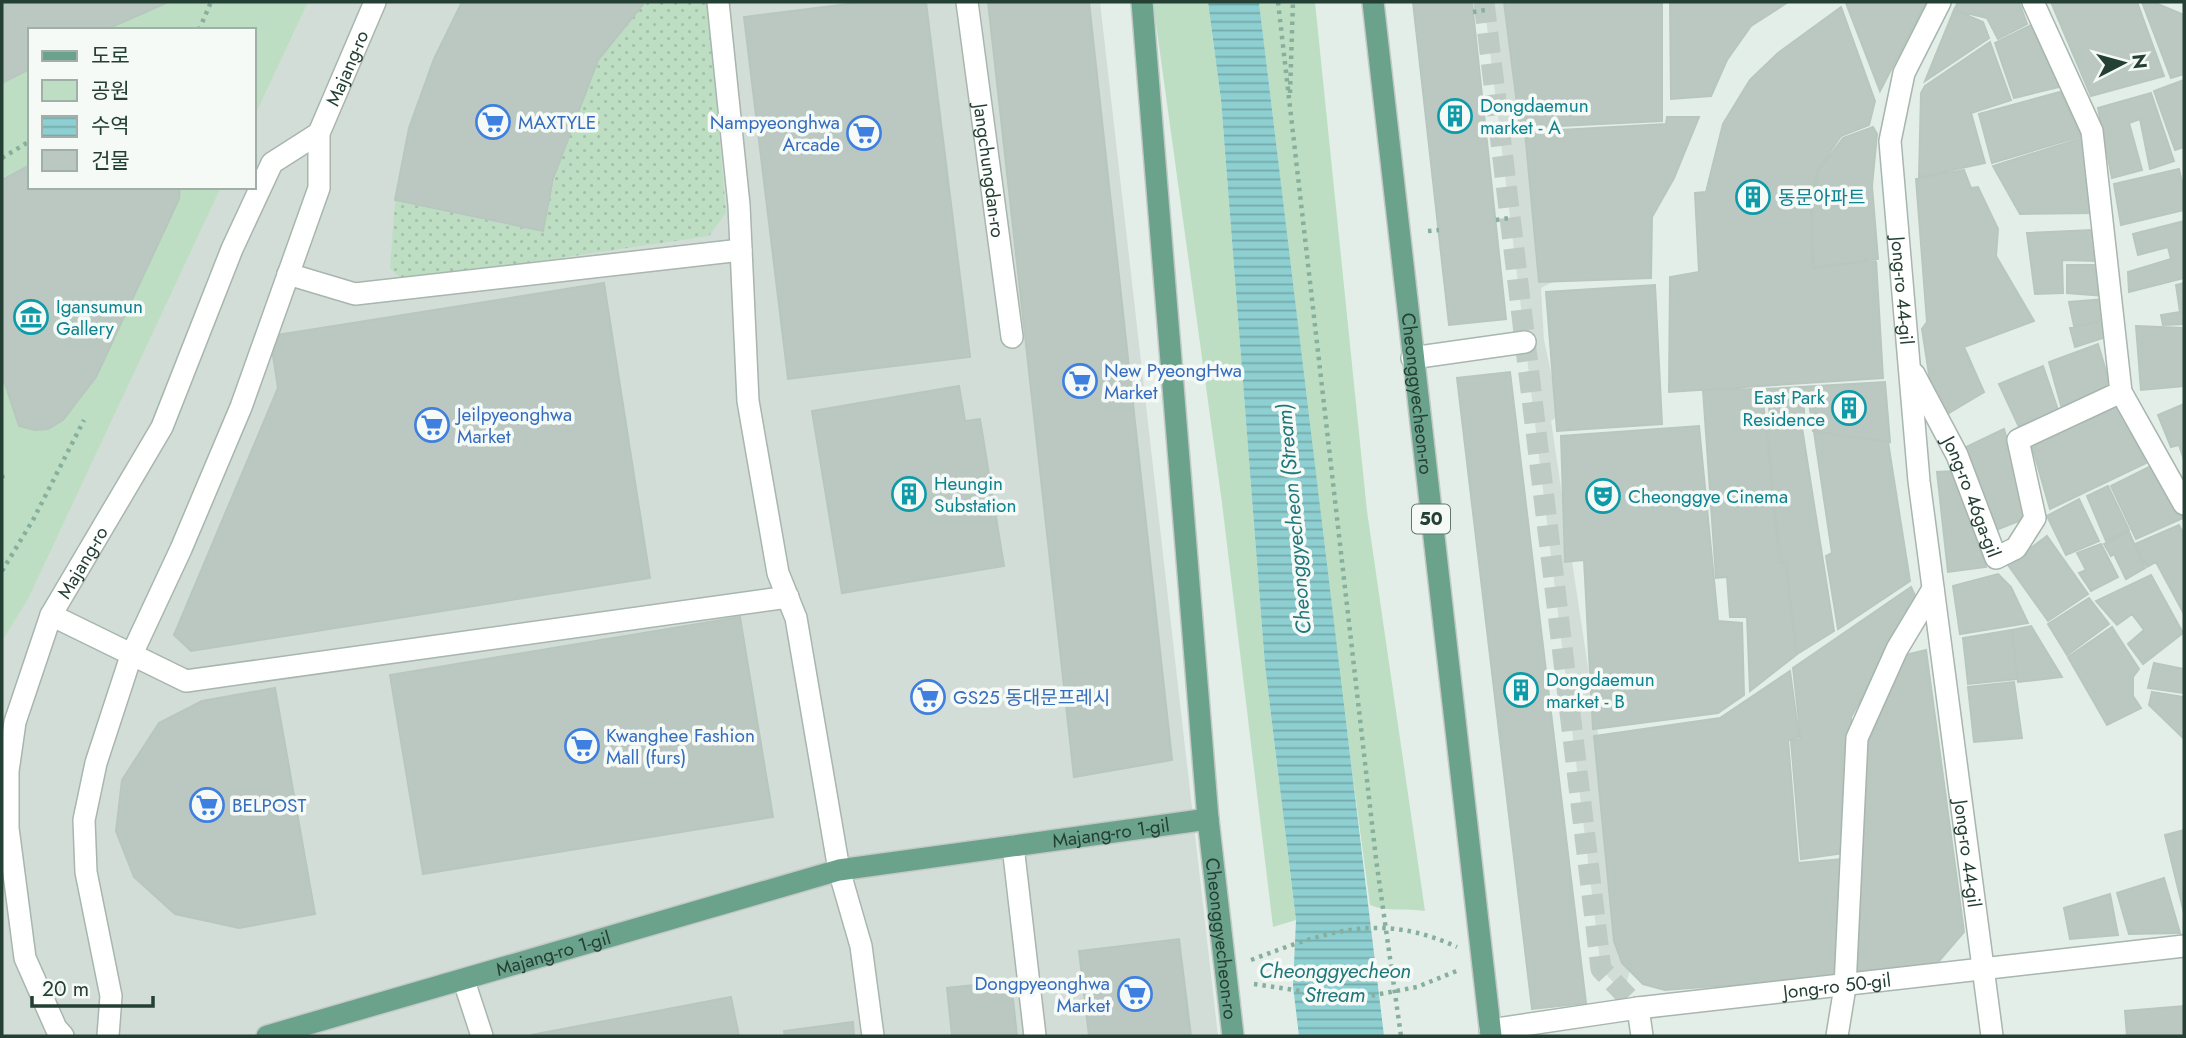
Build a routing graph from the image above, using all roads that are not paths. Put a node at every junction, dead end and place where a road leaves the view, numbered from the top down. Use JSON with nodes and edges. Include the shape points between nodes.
{"nodes":[{"id":1,"x":375,"y":2,"type":"edge"},
{"id":2,"x":718,"y":2,"type":"edge"},
{"id":3,"x":967,"y":2,"type":"edge"},
{"id":4,"x":1142,"y":2,"type":"edge"},
{"id":5,"x":1373,"y":2,"type":"edge"},
{"id":6,"x":1940,"y":2,"type":"edge"},
{"id":7,"x":2033,"y":2,"type":"edge"},
{"id":8,"x":319,"y":133,"type":"junction"},
{"id":9,"x":741,"y":250,"type":"junction"},
{"id":10,"x":288,"y":274,"type":"junction"},
{"id":11,"x":1012,"y":337,"type":"dead end"},
{"id":12,"x":1525,"y":342,"type":"dead end"},
{"id":13,"x":1412,"y":358,"type":"junction"},
{"id":14,"x":1909,"y":365,"type":"junction"},
{"id":15,"x":2121,"y":392,"type":"junction"},
{"id":16,"x":2184,"y":504,"type":"edge"},
{"id":17,"x":1933,"y":589,"type":"junction"},
{"id":18,"x":788,"y":597,"type":"junction"},
{"id":19,"x":51,"y":615,"type":"junction"},
{"id":20,"x":131,"y":656,"type":"junction"},
{"id":21,"x":1208,"y":819,"type":"junction"},
{"id":22,"x":1013,"y":846,"type":"junction"},
{"id":23,"x":839,"y":870,"type":"junction"},
{"id":24,"x":2184,"y":946,"type":"edge"},
{"id":25,"x":1984,"y":971,"type":"junction"},
{"id":26,"x":464,"y":981,"type":"junction"},
{"id":27,"x":1845,"y":987,"type":"junction"},
{"id":28,"x":1639,"y":1008,"type":"junction"},
{"id":29,"x":1491,"y":1033,"type":"edge"},
{"id":30,"x":62,"y":1036,"type":"edge"},
{"id":31,"x":108,"y":1036,"type":"edge"},
{"id":32,"x":267,"y":1036,"type":"edge"},
{"id":33,"x":482,"y":1036,"type":"edge"},
{"id":34,"x":873,"y":1036,"type":"edge"},
{"id":35,"x":1035,"y":1036,"type":"edge"},
{"id":36,"x":1233,"y":1036,"type":"edge"},
{"id":37,"x":1642,"y":1036,"type":"edge"},
{"id":38,"x":1838,"y":1036,"type":"edge"},
{"id":39,"x":1992,"y":1036,"type":"edge"}],
"edges":[{"from":1,"to":8,"type":"street","name":"Majang-ro"},
{"from":2,"to":9,"type":"street"},
{"from":3,"to":11,"type":"street","name":"Jangchungdan-ro"},
{"from":4,"to":21,"type":"main road","name":"Cheonggyecheon-ro"},
{"from":5,"to":13,"type":"main road","name":"Cheonggyecheon-ro","number":"50"},
{"from":6,"to":14,"type":"street","name":"Jong-ro 44-gil","via":[[1904,72],[1890,141]]},
{"from":7,"to":15,"type":"street","via":[[2092,131]]},
{"from":8,"to":10,"type":"street","name":"Majang-ro","via":[[319,188]]},
{"from":8,"to":19,"type":"street","name":"Majang-ro","via":[[272,163],[232,249],[162,427]]},
{"from":9,"to":10,"type":"street","via":[[355,294]]},
{"from":9,"to":18,"type":"street","via":[[748,401],[778,573]]},
{"from":10,"to":20,"type":"street","name":"Majang-ro","via":[[241,407]]},
{"from":12,"to":13,"type":"street"},
{"from":13,"to":29,"type":"main road","name":"Cheonggyecheon-ro","number":"50"},
{"from":14,"to":15,"type":"street","name":"Jong-ro 46ga-gil","via":[[1957,455],[1996,558],[2016,548],[2035,518],[2018,440]]},
{"from":14,"to":17,"type":"street","name":"Jong-ro 44-gil"},
{"from":15,"to":16,"type":"street"},
{"from":17,"to":25,"type":"street","name":"Jong-ro 44-gil"},
{"from":17,"to":27,"type":"street","via":[[1897,649],[1857,738]]},
{"from":18,"to":20,"type":"street","via":[[186,681]]},
{"from":18,"to":23,"type":"street","via":[[796,618]]},
{"from":19,"to":20,"type":"street"},
{"from":19,"to":30,"type":"street","name":"Majang-ro","via":[[15,722],[8,771],[8,828],[25,958]]},
{"from":20,"to":31,"type":"street","name":"Majang-ro","via":[[96,763],[84,820],[86,872],[111,996]]},
{"from":21,"to":22,"type":"main road","name":"Majang-ro 1-gil"},
{"from":21,"to":36,"type":"main road","name":"Cheonggyecheon-ro"},
{"from":22,"to":23,"type":"main road","name":"Majang-ro 1-gil"},
{"from":22,"to":35,"type":"street"},
{"from":23,"to":26,"type":"main road","name":"Majang-ro 1-gil"},
{"from":23,"to":34,"type":"street","via":[[861,946]]},
{"from":24,"to":25,"type":"street","name":"Jong-ro 50-gil"},
{"from":25,"to":27,"type":"street","name":"Jong-ro 50-gil"},
{"from":25,"to":39,"type":"street","name":"Jong-ro 44-gil"},
{"from":26,"to":32,"type":"main road","name":"Majang-ro 1-gil"},
{"from":26,"to":33,"type":"street"},
{"from":27,"to":28,"type":"street","name":"Jong-ro 50-gil"},
{"from":27,"to":38,"type":"street"},
{"from":28,"to":29,"type":"street","name":"Jong-ro 50-gil"},
{"from":28,"to":37,"type":"street"}]}
